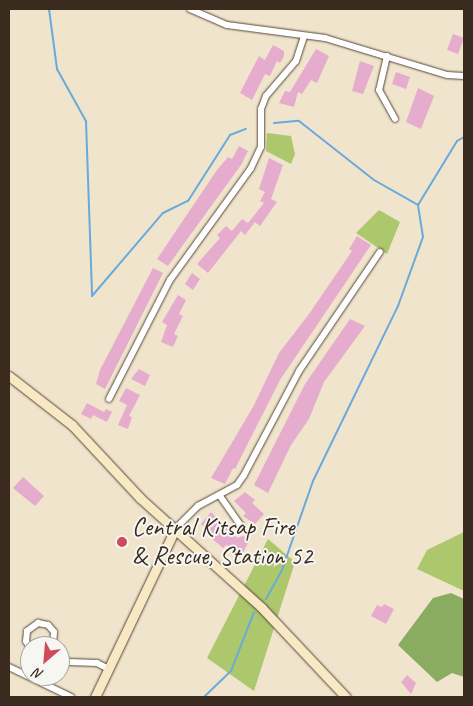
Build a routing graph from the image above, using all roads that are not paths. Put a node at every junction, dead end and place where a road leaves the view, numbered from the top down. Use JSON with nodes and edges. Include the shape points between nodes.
{"nodes":[{"id":1,"x":190,"y":9,"type":"edge"},
{"id":2,"x":304,"y":36,"type":"junction"},
{"id":3,"x":387,"y":56,"type":"junction"},
{"id":4,"x":464,"y":76,"type":"edge"},
{"id":5,"x":395,"y":119,"type":"dead end"},
{"id":6,"x":380,"y":252,"type":"dead end"},
{"id":7,"x":9,"y":376,"type":"edge"},
{"id":8,"x":109,"y":399,"type":"dead end"},
{"id":9,"x":220,"y":496,"type":"junction"},
{"id":10,"x":241,"y":526,"type":"dead end"},
{"id":11,"x":175,"y":529,"type":"junction"},
{"id":12,"x":26,"y":636,"type":"edge"},
{"id":13,"x":54,"y":636,"type":"edge"},
{"id":14,"x":70,"y":662,"type":"edge"},
{"id":15,"x":9,"y":667,"type":"edge"},
{"id":16,"x":109,"y":669,"type":"junction"},
{"id":17,"x":71,"y":697,"type":"edge"},
{"id":18,"x":95,"y":697,"type":"edge"},
{"id":19,"x":346,"y":697,"type":"edge"}],
"edges":[{"from":1,"to":2,"type":"street","via":[[227,25]]},
{"from":2,"to":3,"type":"street","via":[[325,38]]},
{"from":2,"to":8,"type":"street","via":[[296,61],[266,96],[261,109],[261,148],[251,168],[170,280]]},
{"from":3,"to":4,"type":"street","via":[[446,75]]},
{"from":3,"to":5,"type":"street","via":[[379,90]]},
{"from":6,"to":9,"type":"street","via":[[299,372],[244,475],[237,485]]},
{"from":7,"to":11,"type":"main road","via":[[72,425],[127,486]]},
{"from":9,"to":10,"type":"street"},
{"from":9,"to":11,"type":"street","via":[[198,506]]},
{"from":11,"to":16,"type":"main road"},
{"from":11,"to":19,"type":"main road","via":[[262,608]]},
{"from":12,"to":13,"type":"street","via":[[27,631],[38,623],[48,625]]},
{"from":14,"to":16,"type":"street","via":[[97,663]]},
{"from":15,"to":17,"type":"street"},
{"from":16,"to":18,"type":"main road"}]}
